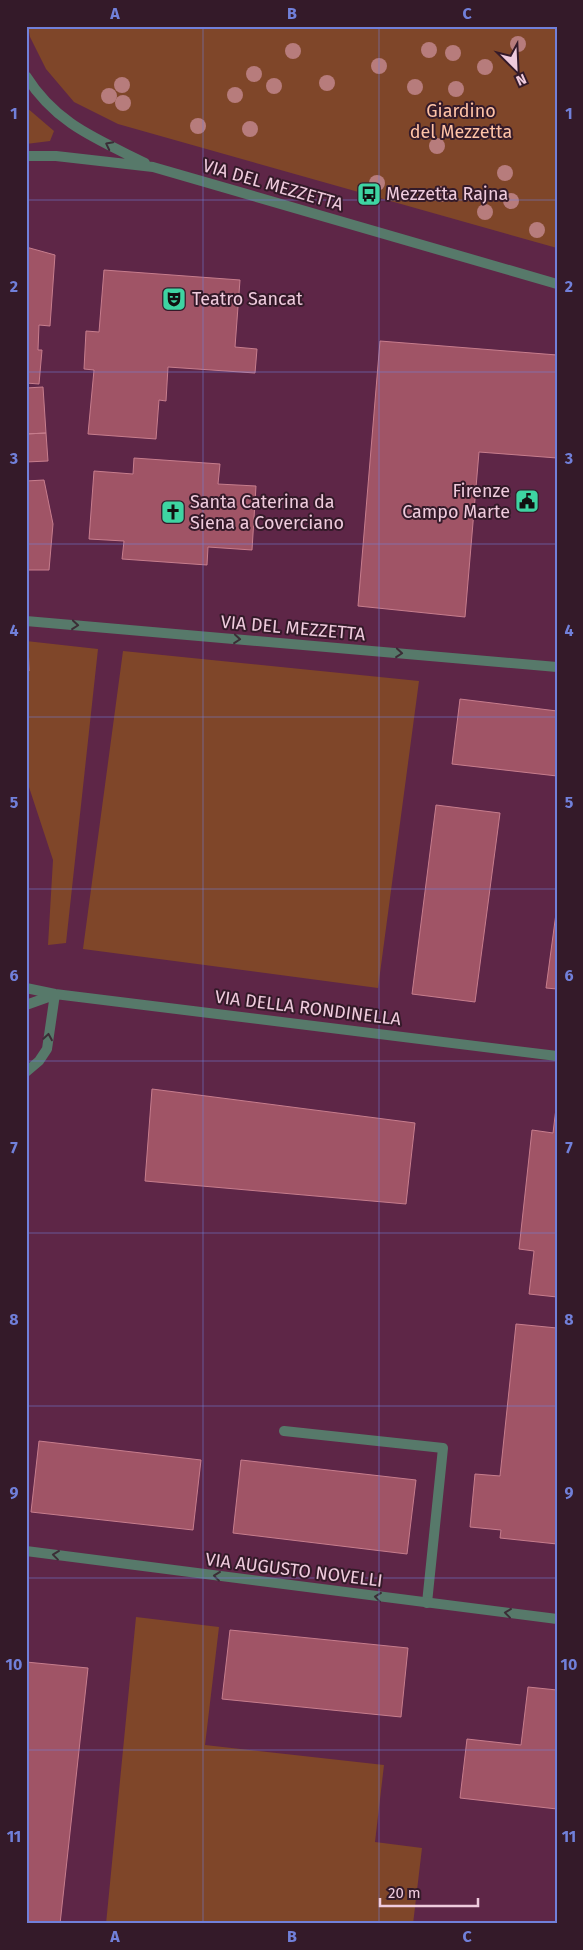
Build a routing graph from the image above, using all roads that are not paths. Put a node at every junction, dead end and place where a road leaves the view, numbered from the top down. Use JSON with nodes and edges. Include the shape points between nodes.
{"nodes":[{"id":1,"x":26,"y":76,"type":"edge"},
{"id":2,"x":26,"y":156,"type":"edge"},
{"id":3,"x":153,"y":167,"type":"junction"},
{"id":4,"x":557,"y":284,"type":"edge"},
{"id":5,"x":26,"y":621,"type":"edge"},
{"id":6,"x":557,"y":667,"type":"edge"},
{"id":7,"x":26,"y":988,"type":"edge"},
{"id":8,"x":55,"y":994,"type":"junction"},
{"id":9,"x":26,"y":1005,"type":"edge"},
{"id":10,"x":557,"y":1056,"type":"edge"},
{"id":11,"x":26,"y":1072,"type":"edge"},
{"id":12,"x":284,"y":1431,"type":"dead end"},
{"id":13,"x":26,"y":1551,"type":"edge"},
{"id":14,"x":427,"y":1603,"type":"junction"},
{"id":15,"x":557,"y":1619,"type":"edge"}],
"edges":[{"from":3,"to":1,"type":"street","name":"VIA DEL MEZZETTA","one_way":true,"via":[[66,121],[48,106]]},
{"from":2,"to":3,"type":"street","name":"VIA DEL MEZZETTA","via":[[56,156]]},
{"from":3,"to":4,"type":"street","name":"VIA DEL MEZZETTA"},
{"from":5,"to":6,"type":"street","name":"VIA DEL MEZZETTA","one_way":true},
{"from":7,"to":8,"type":"street","name":"VIA DELLA RONDINELLA"},
{"from":8,"to":9,"type":"street","name":"VIA DELLA RONDINELLA"},
{"from":8,"to":10,"type":"street","name":"VIA DELLA RONDINELLA"},
{"from":11,"to":8,"type":"street","one_way":true,"via":[[47,1049]]},
{"from":12,"to":14,"type":"street","via":[[443,1448]]},
{"from":14,"to":13,"type":"street","name":"VIA AUGUSTO NOVELLI","one_way":true},
{"from":15,"to":14,"type":"street","name":"VIA AUGUSTO NOVELLI","one_way":true}]}
